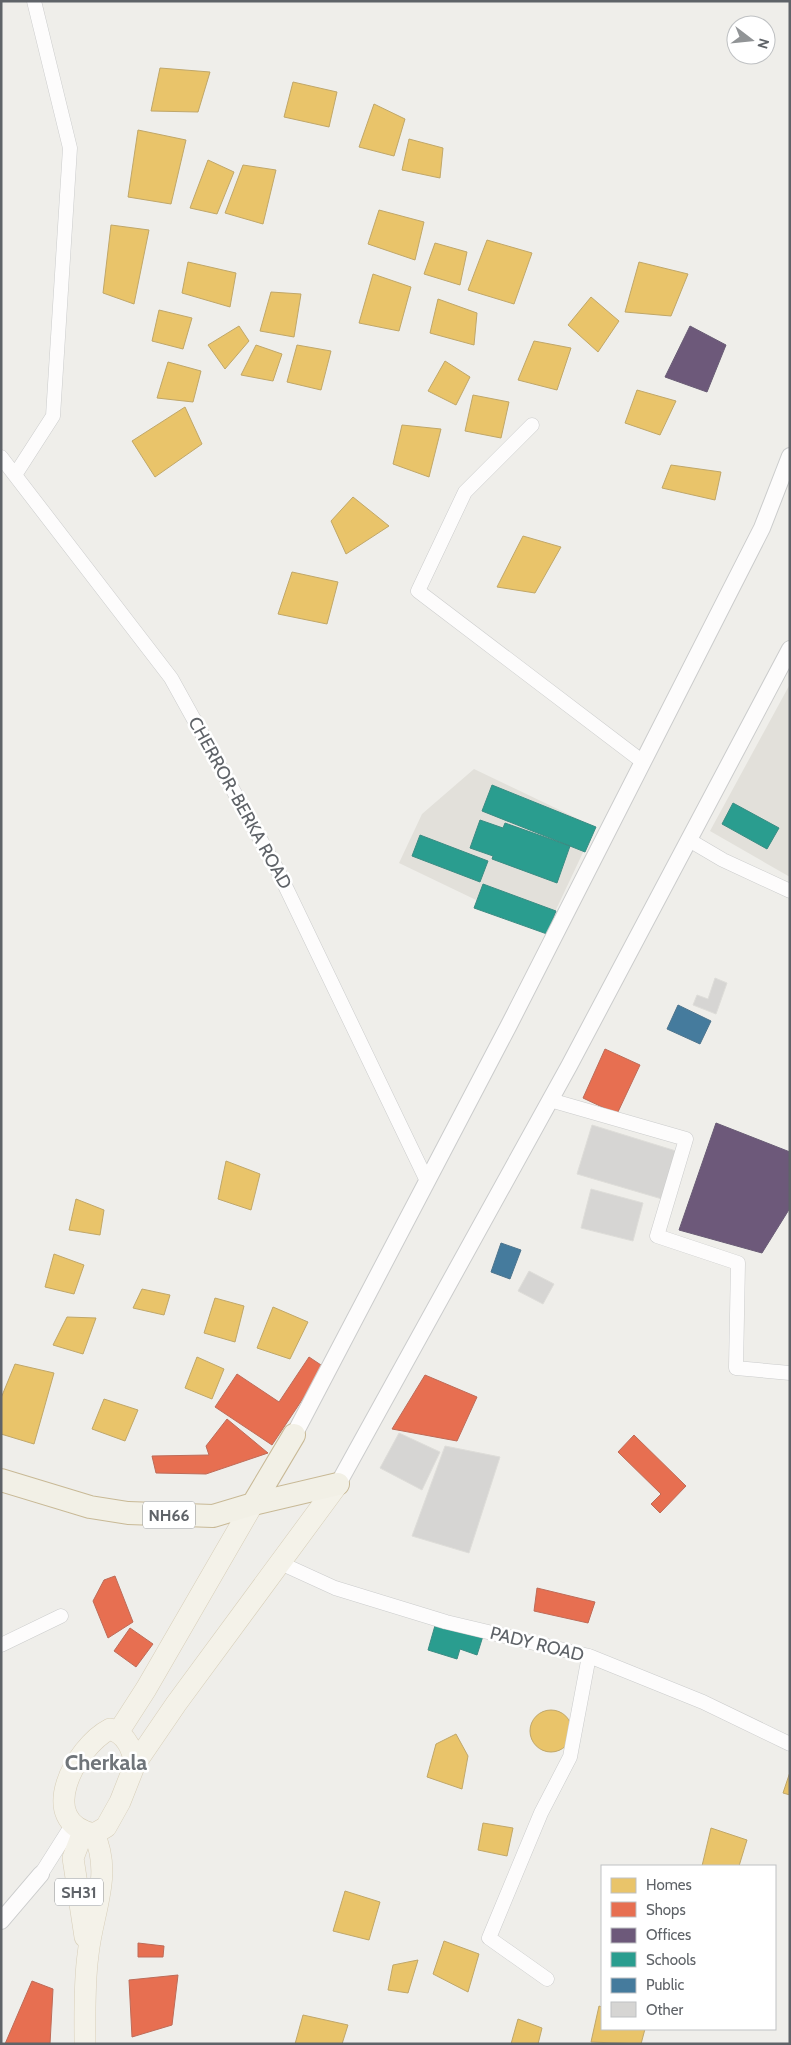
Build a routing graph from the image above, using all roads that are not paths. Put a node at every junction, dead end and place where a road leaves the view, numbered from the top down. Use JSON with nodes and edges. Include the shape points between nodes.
{"nodes":[{"id":1,"x":34,"y":1,"type":"edge"},
{"id":2,"x":532,"y":425,"type":"dead end"},
{"id":3,"x":790,"y":456,"type":"edge"},
{"id":4,"x":1,"y":457,"type":"edge"},
{"id":5,"x":15,"y":475,"type":"junction"},
{"id":6,"x":790,"y":649,"type":"edge"},
{"id":7,"x":643,"y":762,"type":"junction"},
{"id":8,"x":689,"y":840,"type":"junction"},
{"id":9,"x":790,"y":891,"type":"edge"},
{"id":10,"x":550,"y":1100,"type":"junction"},
{"id":11,"x":427,"y":1181,"type":"junction"},
{"id":12,"x":790,"y":1373,"type":"edge"},
{"id":13,"x":294,"y":1435,"type":"joint"},
{"id":14,"x":1,"y":1480,"type":"edge"},
{"id":15,"x":338,"y":1484,"type":"junction"},
{"id":16,"x":253,"y":1504,"type":"junction"},
{"id":17,"x":278,"y":1562,"type":"junction"},
{"id":18,"x":61,"y":1616,"type":"dead end"},
{"id":19,"x":1,"y":1646,"type":"edge"},
{"id":20,"x":589,"y":1656,"type":"junction"},
{"id":21,"x":119,"y":1732,"type":"junction"},
{"id":22,"x":790,"y":1744,"type":"edge"},
{"id":23,"x":135,"y":1764,"type":"junction"},
{"id":24,"x":83,"y":1830,"type":"junction"},
{"id":25,"x":41,"y":1874,"type":"joint"},
{"id":26,"x":1,"y":1921,"type":"edge"},
{"id":27,"x":88,"y":1954,"type":"junction"},
{"id":28,"x":547,"y":1979,"type":"dead end"},
{"id":29,"x":85,"y":2044,"type":"edge"}],
"edges":[{"from":1,"to":5,"type":"street","via":[[70,148],[53,416]]},
{"from":2,"to":7,"type":"street","via":[[465,492],[418,590]]},
{"from":3,"to":7,"type":"street","via":[[762,528]]},
{"from":4,"to":5,"type":"street","name":"CHERROR-BERKA ROAD"},
{"from":5,"to":11,"type":"street","name":"CHERROR-BERKA ROAD","via":[[171,678],[280,873]]},
{"from":6,"to":8,"type":"street"},
{"from":7,"to":11,"type":"street"},
{"from":8,"to":9,"type":"street","via":[[723,860]]},
{"from":8,"to":10,"type":"street"},
{"from":10,"to":12,"type":"street","via":[[686,1139],[656,1236],[738,1263],[736,1368]]},
{"from":10,"to":15,"type":"street"},
{"from":11,"to":13,"type":"street"},
{"from":13,"to":16,"type":"highway"},
{"from":14,"to":16,"type":"highway","number":"NH66","via":[[90,1507],[128,1513],[213,1516]]},
{"from":15,"to":16,"type":"highway","number":"NH66"},
{"from":15,"to":17,"type":"main road"},
{"from":16,"to":21,"type":"main road"},
{"from":17,"to":20,"type":"street","name":"PADY ROAD","via":[[335,1588],[428,1616]]},
{"from":17,"to":23,"type":"main road"},
{"from":18,"to":19,"type":"street"},
{"from":20,"to":22,"type":"street","name":"PADY ROAD","via":[[704,1702]]},
{"from":20,"to":28,"type":"street","via":[[570,1757],[541,1813],[489,1938]]},
{"from":21,"to":23,"type":"main road","via":[[132,1750]]},
{"from":21,"to":24,"type":"main road","number":"SH31","via":[[110,1729],[93,1740],[69,1777],[64,1815]]},
{"from":23,"to":24,"type":"main road","number":"SH31","via":[[128,1786],[106,1827]]},
{"from":24,"to":25,"type":"street"},
{"from":24,"to":27,"type":"main road","number":"SH31","via":[[73,1858]]},
{"from":24,"to":27,"type":"main road","number":"SH31","via":[[101,1850],[103,1866]]},
{"from":25,"to":26,"type":"street"},
{"from":27,"to":29,"type":"main road","number":"SH31"}]}
